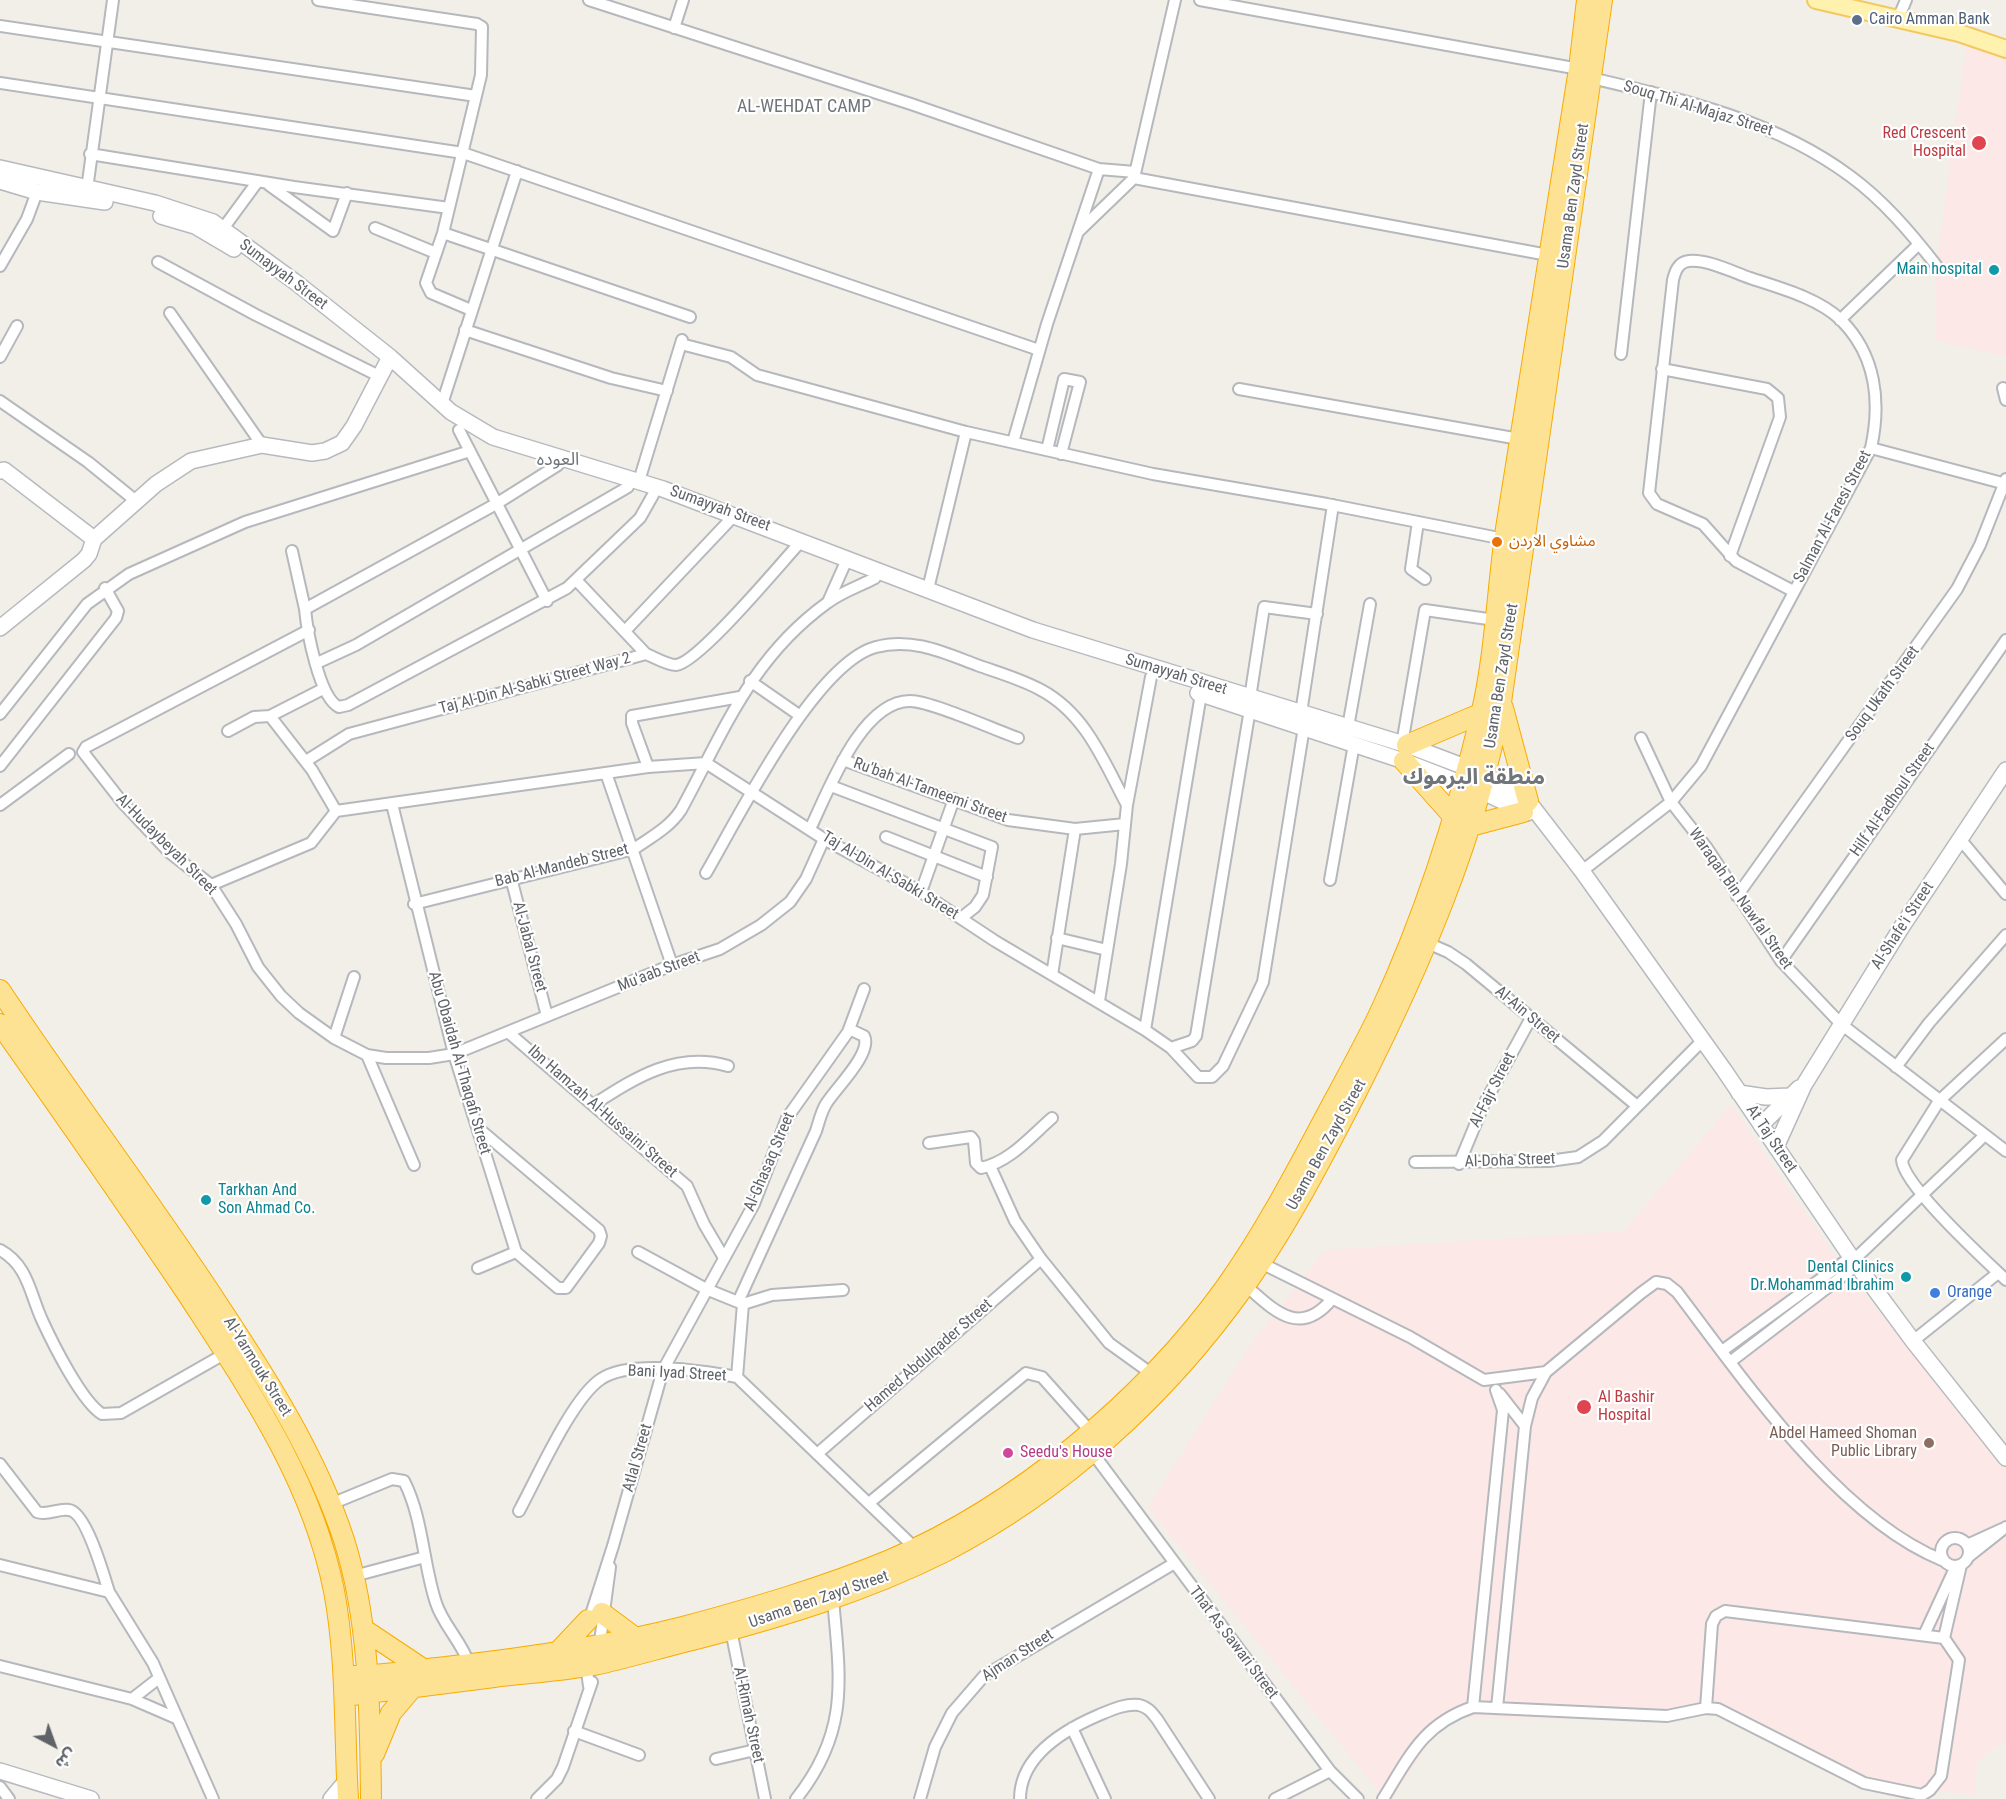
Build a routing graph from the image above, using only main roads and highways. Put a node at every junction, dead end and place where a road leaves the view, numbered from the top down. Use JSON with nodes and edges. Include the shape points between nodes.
{"nodes":[{"id":1,"x":1587,"y":0,"type":"edge"},
{"id":2,"x":1602,"y":0,"type":"edge"},
{"id":3,"x":1816,"y":0,"type":"edge"},
{"id":4,"x":2006,"y":50,"type":"edge"},
{"id":5,"x":1585,"y":74,"type":"junction"},
{"id":6,"x":1501,"y":702,"type":"junction"},
{"id":7,"x":1482,"y":713,"type":"junction"},
{"id":8,"x":1474,"y":779,"type":"junction"},
{"id":9,"x":1461,"y":821,"type":"junction"},
{"id":10,"x":1419,"y":939,"type":"junction"},
{"id":11,"x":0,"y":990,"type":"edge"},
{"id":12,"x":0,"y":1024,"type":"edge"},
{"id":13,"x":227,"y":1318,"type":"junction"},
{"id":14,"x":210,"y":1329,"type":"junction"},
{"id":15,"x":363,"y":1629,"type":"junction"},
{"id":16,"x":638,"y":1639,"type":"junction"},
{"id":17,"x":555,"y":1654,"type":"junction"},
{"id":18,"x":592,"y":1656,"type":"junction"},
{"id":19,"x":423,"y":1669,"type":"junction"},
{"id":20,"x":367,"y":1685,"type":"junction"},
{"id":21,"x":344,"y":1686,"type":"junction"},
{"id":22,"x":413,"y":1687,"type":"junction"},
{"id":23,"x":371,"y":1762,"type":"junction"},
{"id":24,"x":347,"y":1790,"type":"edge"},
{"id":25,"x":371,"y":1799,"type":"edge"}],
"edges":[{"from":1,"to":5,"type":"highway","name":"Usama Ben Zayd Street"},
{"from":2,"to":5,"type":"highway","name":"Usama Ben Zayd Street"},
{"from":3,"to":4,"type":"main road","via":[[1959,33]]},
{"from":5,"to":6,"type":"highway","name":"Usama Ben Zayd Street"},
{"from":5,"to":7,"type":"highway","name":"Usama Ben Zayd Street","via":[[1548,255],[1504,539]]},
{"from":6,"to":8,"type":"highway","name":"Usama Ben Zayd Street"},
{"from":6,"to":9,"type":"highway","via":[[1530,810]]},
{"from":7,"to":8,"type":"highway","name":"Usama Ben Zayd Street"},
{"from":7,"to":9,"type":"highway","via":[[1404,750]]},
{"from":8,"to":9,"type":"highway","name":"Usama Ben Zayd Street"},
{"from":9,"to":10,"type":"highway","name":"Usama Ben Zayd Street"},
{"from":10,"to":16,"type":"highway","name":"Usama Ben Zayd Street","via":[[1254,1244],[1209,1308],[1152,1374],[1091,1432],[982,1510],[894,1558],[791,1596]]},
{"from":10,"to":18,"type":"highway","name":"Usama Ben Zayd Street","via":[[1391,1025],[1346,1112],[1245,1285],[1172,1374],[1092,1452],[1021,1504],[945,1551],[833,1599],[731,1630]]},
{"from":11,"to":13,"type":"highway","name":"Al-Yarmouk Street"},
{"from":12,"to":14,"type":"highway","name":"Al-Yarmouk Street"},
{"from":13,"to":14,"type":"highway"},
{"from":13,"to":15,"type":"highway","name":"Al-Yarmouk Street","via":[[304,1444],[331,1504],[354,1576]]},
{"from":14,"to":21,"type":"highway","name":"Al-Yarmouk Street","via":[[277,1436],[318,1532],[334,1590]]},
{"from":15,"to":19,"type":"highway"},
{"from":15,"to":20,"type":"highway","name":"Al-Yarmouk Street"},
{"from":16,"to":17,"type":"highway","via":[[595,1617]]},
{"from":16,"to":18,"type":"highway","name":"Usama Ben Zayd Street"},
{"from":17,"to":18,"type":"highway","name":"Usama Ben Zayd Street"},
{"from":17,"to":19,"type":"highway","name":"Usama Ben Zayd Street"},
{"from":18,"to":22,"type":"highway","name":"Usama Ben Zayd Street"},
{"from":19,"to":20,"type":"highway","name":"Usama Ben Zayd Street"},
{"from":20,"to":21,"type":"highway","name":"Usama Ben Zayd Street"},
{"from":20,"to":22,"type":"highway","name":"Usama Ben Zayd Street"},
{"from":20,"to":23,"type":"highway","name":"Al-Yarmouk Street"},
{"from":21,"to":24,"type":"highway","name":"Al-Yarmouk Street"},
{"from":22,"to":23,"type":"highway","via":[[391,1713]]},
{"from":23,"to":25,"type":"highway","name":"Al-Yarmouk Street"}]}
